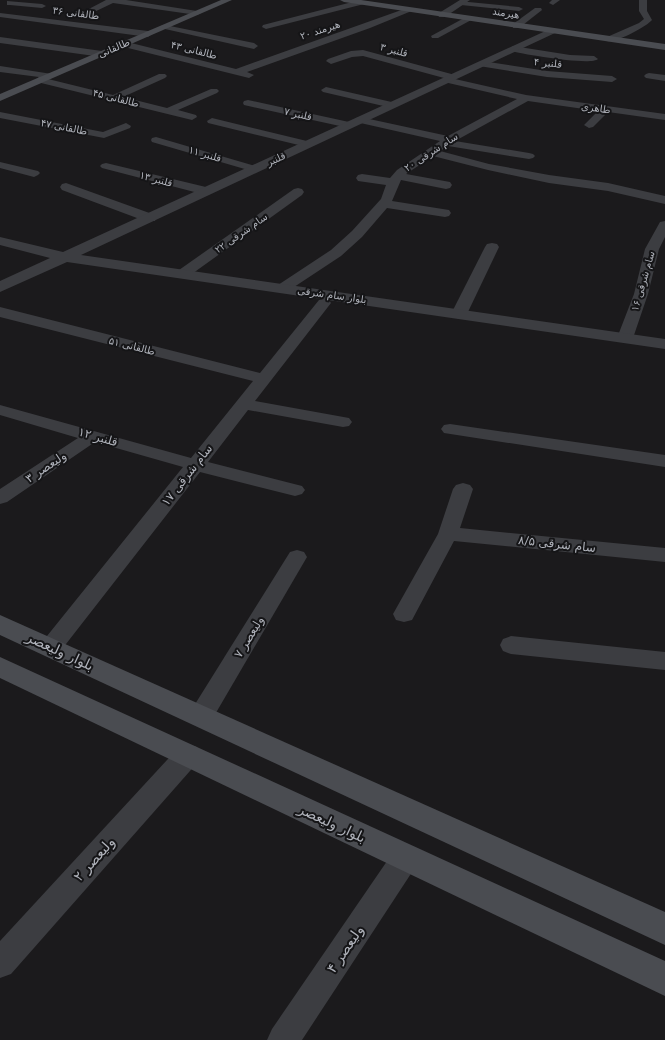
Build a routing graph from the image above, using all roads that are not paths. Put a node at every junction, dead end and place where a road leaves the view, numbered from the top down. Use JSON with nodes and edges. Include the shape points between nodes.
{"nodes":[{"id":1,"x":111,"y":0,"type":"edge"},
{"id":2,"x":228,"y":0,"type":"edge"},
{"id":3,"x":344,"y":0,"type":"edge"},
{"id":4,"x":643,"y":0,"type":"edge"},
{"id":5,"x":0,"y":2,"type":"edge"},
{"id":6,"x":361,"y":2,"type":"junction"},
{"id":7,"x":463,"y":2,"type":"edge"},
{"id":8,"x":42,"y":6,"type":"dead end"},
{"id":9,"x":519,"y":9,"type":"dead end"},
{"id":10,"x":410,"y":10,"type":"junction"},
{"id":11,"x":538,"y":10,"type":"dead end"},
{"id":12,"x":89,"y":11,"type":"dead end"},
{"id":13,"x":197,"y":13,"type":"junction"},
{"id":14,"x":0,"y":15,"type":"edge"},
{"id":15,"x":442,"y":15,"type":"junction"},
{"id":16,"x":469,"y":19,"type":"junction"},
{"id":17,"x":516,"y":26,"type":"junction"},
{"id":18,"x":165,"y":27,"type":"junction"},
{"id":19,"x":266,"y":27,"type":"dead end"},
{"id":20,"x":552,"y":31,"type":"junction"},
{"id":21,"x":148,"y":34,"type":"junction"},
{"id":22,"x":435,"y":36,"type":"dead end"},
{"id":23,"x":610,"y":39,"type":"junction"},
{"id":24,"x":0,"y":40,"type":"edge"},
{"id":25,"x":123,"y":44,"type":"junction"},
{"id":26,"x":254,"y":46,"type":"dead end"},
{"id":27,"x":665,"y":47,"type":"edge"},
{"id":28,"x":513,"y":49,"type":"junction"},
{"id":29,"x":102,"y":54,"type":"junction"},
{"id":30,"x":594,"y":59,"type":"dead end"},
{"id":31,"x":331,"y":61,"type":"dead end"},
{"id":32,"x":434,"y":64,"type":"dead end"},
{"id":33,"x":482,"y":64,"type":"junction"},
{"id":34,"x":0,"y":69,"type":"edge"},
{"id":35,"x":237,"y":72,"type":"junction"},
{"id":36,"x":463,"y":72,"type":"junction"},
{"id":37,"x":162,"y":76,"type":"dead end"},
{"id":38,"x":649,"y":76,"type":"dead end"},
{"id":39,"x":44,"y":78,"type":"junction"},
{"id":40,"x":259,"y":78,"type":"dead end"},
{"id":41,"x":665,"y":78,"type":"edge"},
{"id":42,"x":449,"y":79,"type":"junction"},
{"id":43,"x":612,"y":79,"type":"dead end"},
{"id":44,"x":326,"y":90,"type":"dead end"},
{"id":45,"x":214,"y":91,"type":"dead end"},
{"id":46,"x":1,"y":97,"type":"edge"},
{"id":47,"x":114,"y":98,"type":"junction"},
{"id":48,"x":526,"y":98,"type":"junction"},
{"id":49,"x":248,"y":103,"type":"dead end"},
{"id":50,"x":392,"y":105,"type":"junction"},
{"id":51,"x":606,"y":109,"type":"junction"},
{"id":52,"x":168,"y":111,"type":"junction"},
{"id":53,"x":0,"y":115,"type":"edge"},
{"id":54,"x":192,"y":117,"type":"dead end"},
{"id":55,"x":665,"y":117,"type":"edge"},
{"id":56,"x":360,"y":120,"type":"junction"},
{"id":57,"x":212,"y":121,"type":"dead end"},
{"id":58,"x":348,"y":125,"type":"junction"},
{"id":59,"x":589,"y":125,"type":"dead end"},
{"id":60,"x":126,"y":126,"type":"dead end"},
{"id":61,"x":156,"y":140,"type":"dead end"},
{"id":62,"x":447,"y":141,"type":"junction"},
{"id":63,"x":308,"y":144,"type":"junction"},
{"id":64,"x":430,"y":152,"type":"junction"},
{"id":65,"x":529,"y":156,"type":"dead end"},
{"id":66,"x":0,"y":165,"type":"edge"},
{"id":67,"x":106,"y":166,"type":"dead end"},
{"id":68,"x":255,"y":169,"type":"junction"},
{"id":69,"x":34,"y":173,"type":"dead end"},
{"id":70,"x":362,"y":178,"type":"dead end"},
{"id":71,"x":395,"y":179,"type":"junction"},
{"id":72,"x":446,"y":185,"type":"dead end"},
{"id":73,"x":66,"y":187,"type":"dead end"},
{"id":74,"x":206,"y":192,"type":"junction"},
{"id":75,"x":298,"y":192,"type":"dead end"},
{"id":76,"x":387,"y":199,"type":"junction"},
{"id":77,"x":665,"y":200,"type":"edge"},
{"id":78,"x":431,"y":201,"type":"dead end"},
{"id":79,"x":445,"y":213,"type":"dead end"},
{"id":80,"x":150,"y":218,"type":"junction"},
{"id":81,"x":665,"y":225,"type":"edge"},
{"id":82,"x":0,"y":241,"type":"edge"},
{"id":83,"x":492,"y":247,"type":"dead end"},
{"id":84,"x":0,"y":253,"type":"edge"},
{"id":85,"x":65,"y":257,"type":"junction"},
{"id":86,"x":48,"y":265,"type":"junction"},
{"id":87,"x":184,"y":273,"type":"junction"},
{"id":88,"x":0,"y":287,"type":"edge"},
{"id":89,"x":283,"y":288,"type":"junction"},
{"id":90,"x":324,"y":303,"type":"junction"},
{"id":91,"x":0,"y":312,"type":"edge"},
{"id":92,"x":460,"y":314,"type":"junction"},
{"id":93,"x":625,"y":338,"type":"junction"},
{"id":94,"x":665,"y":344,"type":"edge"},
{"id":95,"x":665,"y":355,"type":"edge"},
{"id":96,"x":264,"y":379,"type":"junction"},
{"id":97,"x":244,"y":404,"type":"junction"},
{"id":98,"x":0,"y":410,"type":"edge"},
{"id":99,"x":343,"y":422,"type":"dead end"},
{"id":100,"x":450,"y":429,"type":"dead end"},
{"id":101,"x":93,"y":436,"type":"junction"},
{"id":102,"x":665,"y":461,"type":"edge"},
{"id":103,"x":196,"y":464,"type":"junction"},
{"id":104,"x":463,"y":489,"type":"dead end"},
{"id":105,"x":295,"y":490,"type":"dead end"},
{"id":106,"x":0,"y":498,"type":"edge"},
{"id":107,"x":448,"y":534,"type":"junction"},
{"id":108,"x":665,"y":555,"type":"edge"},
{"id":109,"x":297,"y":557,"type":"dead end"},
{"id":110,"x":404,"y":614,"type":"dead end"},
{"id":111,"x":0,"y":624,"type":"edge"},
{"id":112,"x":511,"y":646,"type":"dead end"},
{"id":113,"x":51,"y":647,"type":"junction"},
{"id":114,"x":665,"y":662,"type":"edge"},
{"id":115,"x":0,"y":666,"type":"edge"},
{"id":116,"x":201,"y":716,"type":"junction"},
{"id":117,"x":188,"y":755,"type":"junction"},
{"id":118,"x":406,"y":857,"type":"junction"},
{"id":119,"x":665,"y":929,"type":"edge"},
{"id":120,"x":0,"y":963,"type":"edge"},
{"id":121,"x":665,"y":979,"type":"edge"},
{"id":122,"x":283,"y":1040,"type":"edge"}],
"edges":[{"from":1,"to":12,"type":"street"},
{"from":1,"to":13,"type":"street"},
{"from":2,"to":13,"type":"main road","name":"طالقانی"},
{"from":3,"to":6,"type":"main road","name":"هیرمند"},
{"from":4,"to":23,"type":"street","via":[[643,11],[648,20]]},
{"from":5,"to":8,"type":"street"},
{"from":6,"to":10,"type":"main road","name":"هیرمند"},
{"from":6,"to":19,"type":"street"},
{"from":7,"to":9,"type":"street"},
{"from":7,"to":15,"type":"street"},
{"from":10,"to":15,"type":"main road","name":"هیرمند"},
{"from":10,"to":35,"type":"street","name":"هیرمند ۲۰"},
{"from":11,"to":17,"type":"street"},
{"from":13,"to":18,"type":"main road","name":"طالقانی"},
{"from":14,"to":21,"type":"street","name":"طالقانی ۳۶"},
{"from":15,"to":16,"type":"main road","name":"هیرمند"},
{"from":16,"to":17,"type":"main road","name":"هیرمند"},
{"from":16,"to":22,"type":"street"},
{"from":17,"to":20,"type":"main road","name":"هیرمند"},
{"from":18,"to":21,"type":"main road","name":"طالقانی"},
{"from":18,"to":26,"type":"street"},
{"from":20,"to":23,"type":"main road","name":"هیرمند"},
{"from":20,"to":28,"type":"street","name":"قلنبر"},
{"from":21,"to":25,"type":"main road","name":"طالقانی"},
{"from":23,"to":27,"type":"main road","name":"هیرمند"},
{"from":24,"to":29,"type":"street"},
{"from":25,"to":29,"type":"main road","name":"طالقانی"},
{"from":25,"to":35,"type":"street","name":"طالقانی ۴۳"},
{"from":28,"to":30,"type":"street"},
{"from":28,"to":33,"type":"street","name":"قلنبر"},
{"from":29,"to":39,"type":"main road","name":"طالقانی"},
{"from":31,"to":42,"type":"street","name":"قلنبر ۳","via":[[363,53]]},
{"from":32,"to":36,"type":"street"},
{"from":33,"to":36,"type":"street","name":"قلنبر"},
{"from":33,"to":43,"type":"street","name":"قلنبر ۴","via":[[524,72]]},
{"from":34,"to":39,"type":"street","name":"طالقانی ۴۵"},
{"from":35,"to":40,"type":"street","name":"طالقانی ۴۳"},
{"from":36,"to":42,"type":"street","name":"قلنبر"},
{"from":37,"to":47,"type":"street"},
{"from":38,"to":41,"type":"street"},
{"from":39,"to":46,"type":"main road","name":"طالقانی"},
{"from":39,"to":47,"type":"street","name":"طالقانی ۴۵"},
{"from":42,"to":48,"type":"street","name":"قلنبر ۳"},
{"from":42,"to":50,"type":"street","name":"قلنبر"},
{"from":44,"to":50,"type":"street"},
{"from":45,"to":52,"type":"street"},
{"from":47,"to":52,"type":"street","name":"طالقانی ۴۵"},
{"from":48,"to":51,"type":"street","name":"طاهری"},
{"from":48,"to":62,"type":"street","name":"سام شرقی ۲۰"},
{"from":49,"to":58,"type":"street","name":"قلنبر ۷"},
{"from":50,"to":56,"type":"street","name":"قلنبر"},
{"from":51,"to":55,"type":"street","name":"طاهری"},
{"from":51,"to":59,"type":"street"},
{"from":52,"to":54,"type":"street","name":"طالقانی ۴۵"},
{"from":53,"to":60,"type":"street","name":"طالقانی ۴۷","via":[[104,135]]},
{"from":56,"to":58,"type":"street","name":"قلنبر"},
{"from":56,"to":62,"type":"street"},
{"from":57,"to":63,"type":"street"},
{"from":58,"to":63,"type":"street","name":"قلنبر"},
{"from":61,"to":68,"type":"street","name":"قلنبر ۱۱"},
{"from":62,"to":64,"type":"street","name":"سام شرقی ۲۰"},
{"from":62,"to":65,"type":"street","via":[[474,148]]},
{"from":63,"to":68,"type":"street","name":"قلنبر"},
{"from":64,"to":71,"type":"street","name":"سام شرقی ۲۰"},
{"from":64,"to":77,"type":"street","via":[[541,178],[608,187]]},
{"from":66,"to":69,"type":"street"},
{"from":67,"to":74,"type":"street","name":"قلنبر ۱۳"},
{"from":68,"to":74,"type":"street","name":"قلنبر"},
{"from":70,"to":71,"type":"street"},
{"from":71,"to":72,"type":"street"},
{"from":71,"to":76,"type":"street","name":"سام شرقی ۲۰"},
{"from":73,"to":80,"type":"street"},
{"from":74,"to":80,"type":"street","name":"قلنبر"},
{"from":75,"to":87,"type":"street","name":"سام شرقی ۲۲"},
{"from":76,"to":78,"type":"street"},
{"from":76,"to":79,"type":"street"},
{"from":76,"to":89,"type":"street","name":"سام شرقی ۲۰","via":[[346,245]]},
{"from":80,"to":85,"type":"street","name":"قلنبر"},
{"from":81,"to":93,"type":"street","name":"سام شرقی ۱۶","via":[[652,249],[641,294]]},
{"from":82,"to":85,"type":"street","name":"بلوار سام شرقی"},
{"from":83,"to":92,"type":"street"},
{"from":84,"to":86,"type":"street","name":"بلوار سام شرقی"},
{"from":85,"to":86,"type":"street","name":"قلنبر"},
{"from":85,"to":87,"type":"street","name":"بلوار سام شرقی"},
{"from":86,"to":88,"type":"street","name":"قلنبر"},
{"from":86,"to":90,"type":"street","name":"بلوار سام شرقی"},
{"from":87,"to":89,"type":"street","name":"بلوار سام شرقی"},
{"from":89,"to":92,"type":"street","name":"بلوار سام شرقی"},
{"from":90,"to":95,"type":"street","name":"بلوار سام شرقی"},
{"from":90,"to":96,"type":"street","name":"سام شرقی ۱۷"},
{"from":91,"to":96,"type":"street","name":"طالقانی ۵۱"},
{"from":92,"to":93,"type":"street","name":"بلوار سام شرقی"},
{"from":93,"to":94,"type":"street","name":"بلوار سام شرقی"},
{"from":96,"to":97,"type":"street","name":"سام شرقی ۱۷"},
{"from":97,"to":99,"type":"street"},
{"from":97,"to":103,"type":"street","name":"سام شرقی ۱۷"},
{"from":98,"to":101,"type":"street","name":"قلنبر ۱۲"},
{"from":100,"to":102,"type":"street"},
{"from":101,"to":103,"type":"street","name":"قلنبر ۱۲"},
{"from":101,"to":106,"type":"street","name":"ولیعصر ۳"},
{"from":103,"to":105,"type":"street","name":"قلنبر ۱۲"},
{"from":103,"to":113,"type":"street","name":"سام شرقی ۱۷"},
{"from":104,"to":107,"type":"street"},
{"from":107,"to":108,"type":"street","name":"سام شرقی ۸/۵"},
{"from":107,"to":110,"type":"street"},
{"from":109,"to":116,"type":"street","name":"ولیعصر ۷"},
{"from":111,"to":113,"type":"main road","name":"بلوار ولیعصر"},
{"from":112,"to":114,"type":"street"},
{"from":113,"to":116,"type":"main road","name":"بلوار ولیعصر"},
{"from":115,"to":117,"type":"main road","name":"بلوار ولیعصر"},
{"from":116,"to":119,"type":"main road","name":"بلوار ولیعصر"},
{"from":117,"to":118,"type":"main road","name":"بلوار ولیعصر"},
{"from":117,"to":120,"type":"street","name":"ولیعصر ۲"},
{"from":118,"to":121,"type":"main road","name":"بلوار ولیعصر"},
{"from":118,"to":122,"type":"street","name":"ولیعصر ۴"}]}
